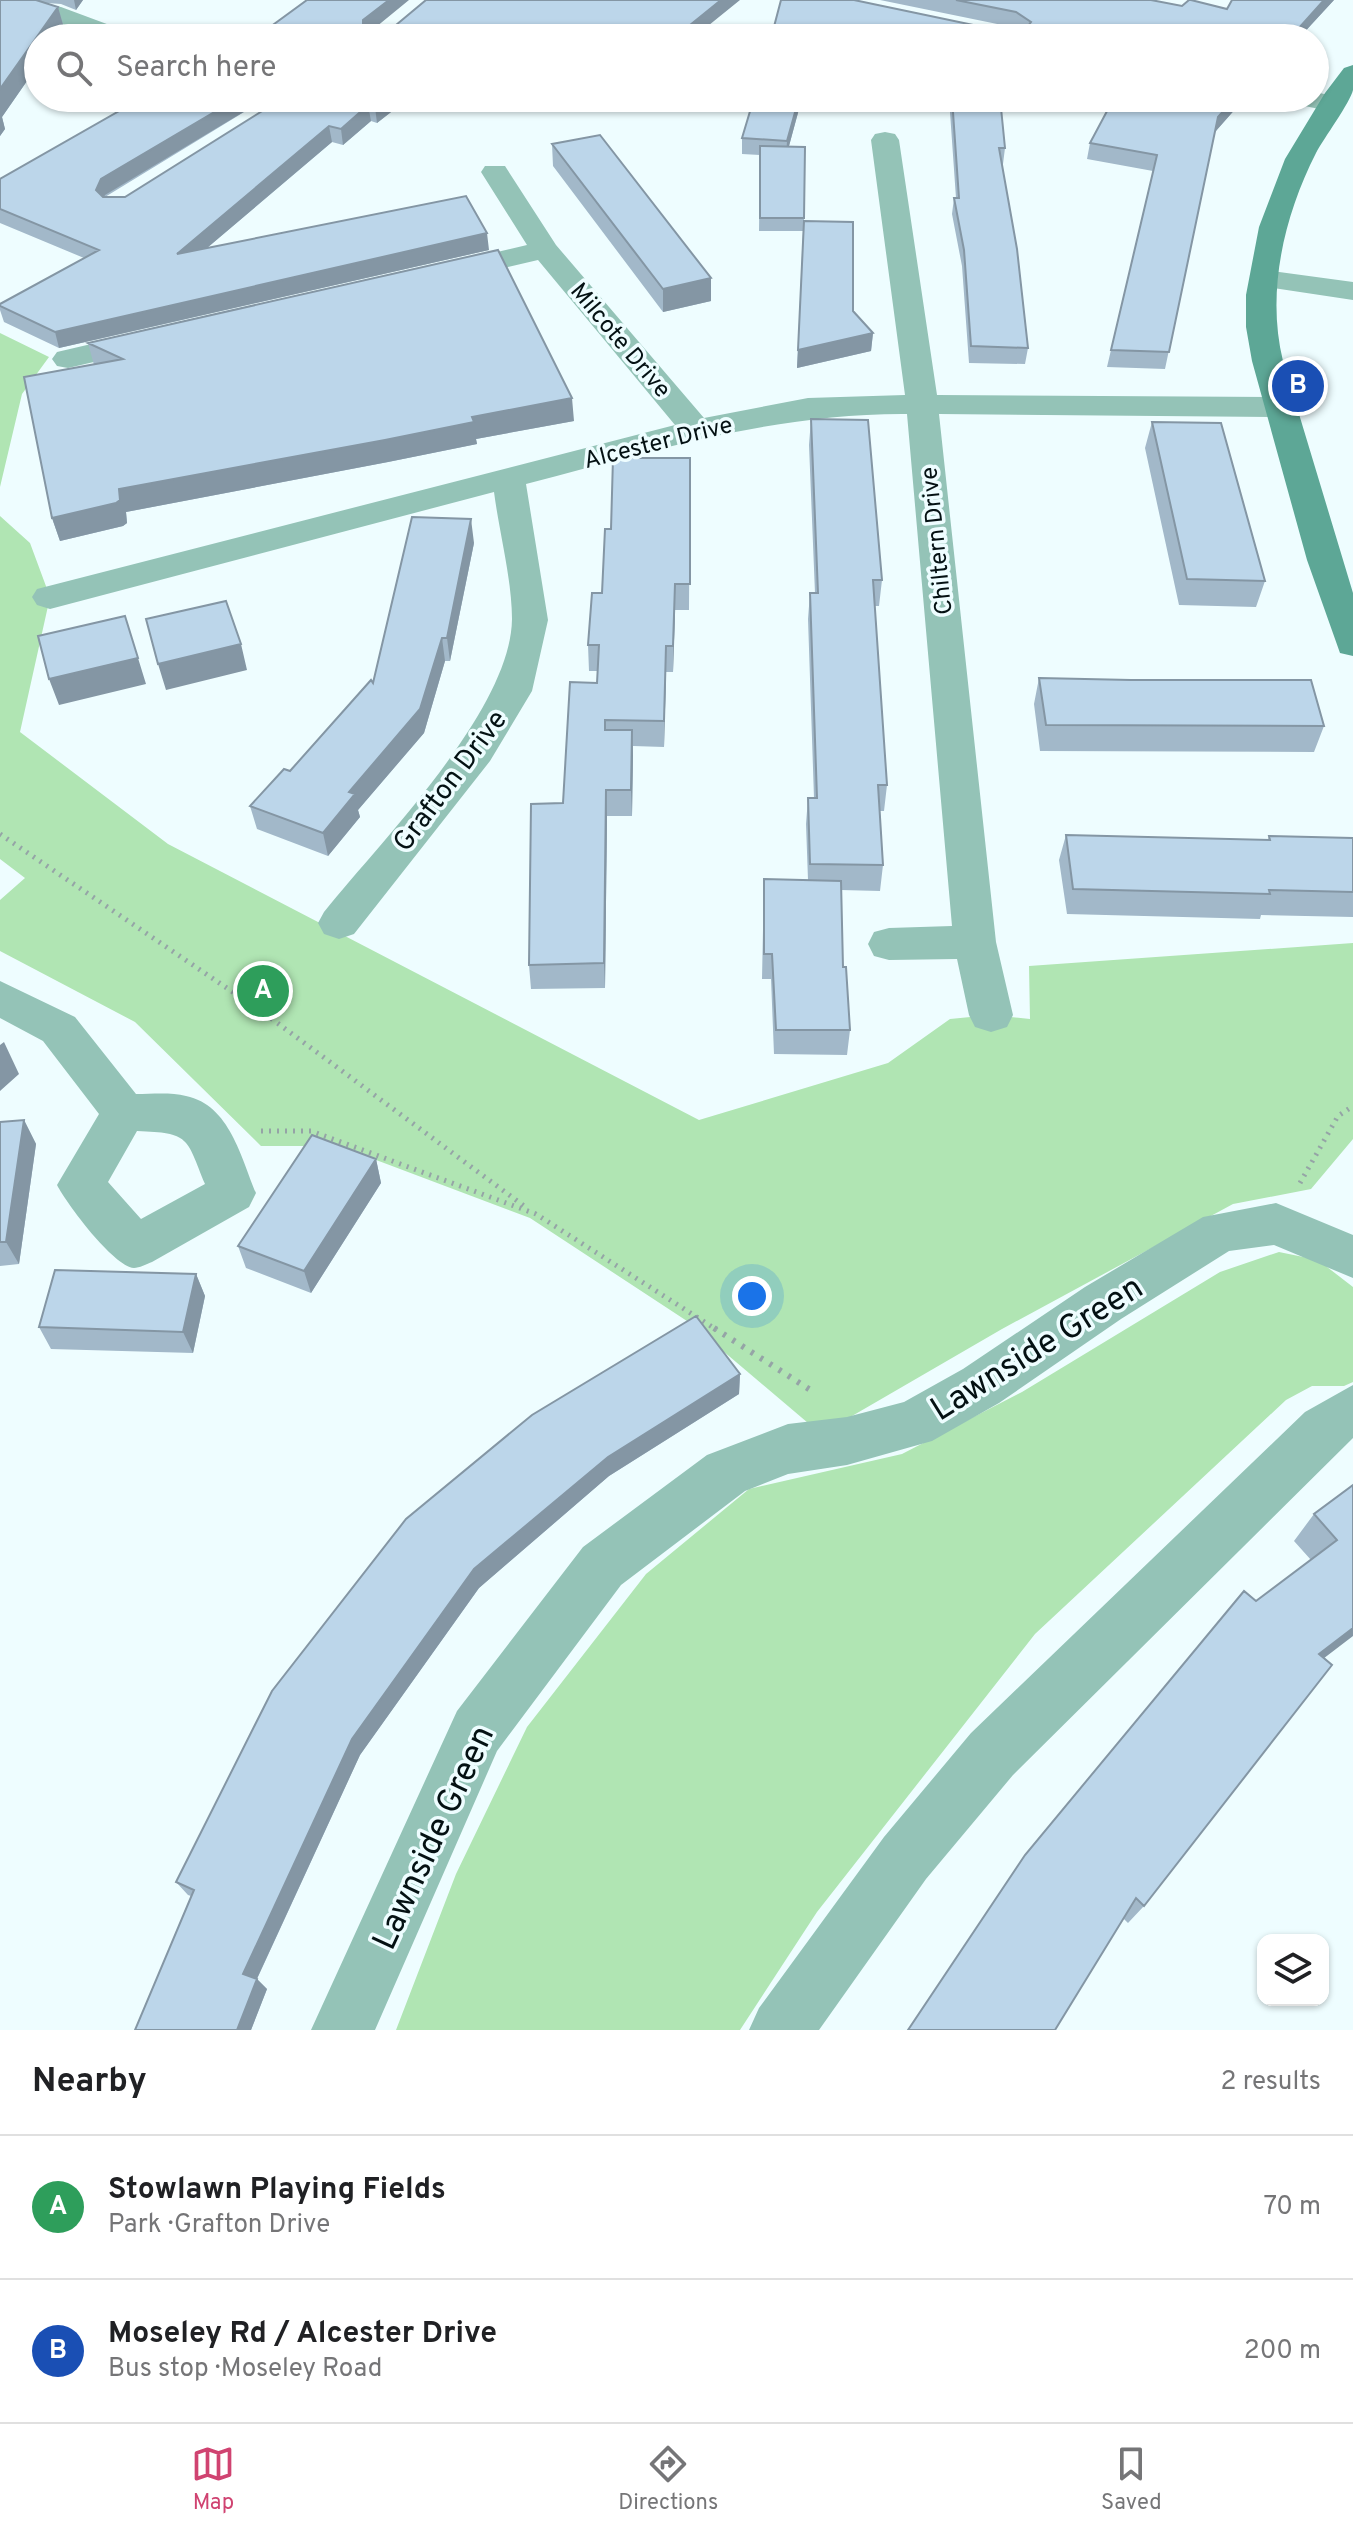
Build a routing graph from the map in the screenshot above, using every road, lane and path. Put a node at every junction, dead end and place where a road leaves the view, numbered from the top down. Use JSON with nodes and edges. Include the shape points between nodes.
{"nodes":[{"id":1,"x":0,"y":6,"type":"edge"},
{"id":2,"x":84,"y":24,"type":"edge"},
{"id":3,"x":1353,"y":73,"type":"edge"},
{"id":4,"x":1329,"y":91,"type":"edge"},
{"id":5,"x":1314,"y":112,"type":"edge"},
{"id":6,"x":885,"y":140,"type":"dead end"},
{"id":7,"x":495,"y":172,"type":"dead end"},
{"id":8,"x":545,"y":250,"type":"junction"},
{"id":9,"x":421,"y":278,"type":"edge"},
{"id":10,"x":1265,"y":279,"type":"junction"},
{"id":11,"x":1353,"y":291,"type":"edge"},
{"id":12,"x":173,"y":334,"type":"edge"},
{"id":13,"x":68,"y":359,"type":"dead end"},
{"id":14,"x":922,"y":404,"type":"junction"},
{"id":15,"x":1281,"y":407,"type":"junction"},
{"id":16,"x":696,"y":429,"type":"junction"},
{"id":17,"x":509,"y":481,"type":"junction"},
{"id":18,"x":50,"y":597,"type":"dead end"},
{"id":19,"x":1353,"y":644,"type":"edge"},
{"id":20,"x":0,"y":834,"type":"edge"},
{"id":21,"x":339,"y":923,"type":"dead end"},
{"id":22,"x":975,"y":942,"type":"junction"},
{"id":23,"x":889,"y":944,"type":"dead end"},
{"id":24,"x":0,"y":998,"type":"edge"},
{"id":25,"x":991,"y":1015,"type":"dead end"},
{"id":26,"x":1353,"y":1106,"type":"edge"},
{"id":27,"x":124,"y":1112,"type":"junction"},
{"id":28,"x":207,"y":1132,"type":"junction"},
{"id":29,"x":536,"y":1214,"type":"junction"},
{"id":30,"x":1276,"y":1224,"type":"junction"},
{"id":31,"x":1353,"y":1257,"type":"edge"},
{"id":32,"x":1353,"y":1409,"type":"edge"},
{"id":33,"x":877,"y":1432,"type":"junction"},
{"id":34,"x":343,"y":2030,"type":"edge"},
{"id":35,"x":781,"y":2030,"type":"edge"}],
"edges":[{"from":1,"to":2,"type":"street","via":[[52,12]]},
{"from":3,"to":4,"type":"street"},
{"from":5,"to":10,"type":"street","via":[[1310,135],[1286,188]]},
{"from":6,"to":14,"type":"street","name":"Chiltern Drive"},
{"from":7,"to":8,"type":"street","name":"Milcote Drive"},
{"from":8,"to":9,"type":"street"},
{"from":8,"to":16,"type":"street","name":"Milcote Drive"},
{"from":10,"to":11,"type":"street"},
{"from":10,"to":15,"type":"street","via":[[1261,325]]},
{"from":12,"to":13,"type":"street","via":[[120,334]]},
{"from":14,"to":15,"type":"street","name":"Alcester Drive"},
{"from":14,"to":16,"type":"street","name":"Alcester Drive","via":[[808,408]]},
{"from":14,"to":22,"type":"street","name":"Chiltern Drive"},
{"from":15,"to":19,"type":"street"},
{"from":16,"to":17,"type":"street","name":"Alcester Drive"},
{"from":17,"to":18,"type":"street","name":"Alcester Drive"},
{"from":17,"to":21,"type":"street","name":"Grafton Drive","via":[[530,620],[513,691],[476,751]]},
{"from":20,"to":29,"type":"path","via":[[133,919]]},
{"from":22,"to":23,"type":"street"},
{"from":22,"to":25,"type":"street","name":"Chiltern Drive"},
{"from":24,"to":27,"type":"street","via":[[59,1029]]},
{"from":26,"to":30,"type":"path","via":[[1338,1116]]},
{"from":27,"to":28,"type":"street","via":[[185,1114]]},
{"from":27,"to":28,"type":"street","via":[[81,1185],[135,1247],[232,1193]]},
{"from":28,"to":29,"type":"path","via":[[311,1131]]},
{"from":29,"to":33,"type":"path"},
{"from":30,"to":31,"type":"street"},
{"from":30,"to":33,"type":"street","name":"Lawnside Green","via":[[1220,1232],[981,1386],[914,1424]]},
{"from":32,"to":35,"type":"street","via":[[1323,1429],[992,1754],[905,1858]]},
{"from":33,"to":34,"type":"street","name":"Lawnside Green","via":[[788,1449],[726,1473],[602,1566],[477,1731]]}]}
